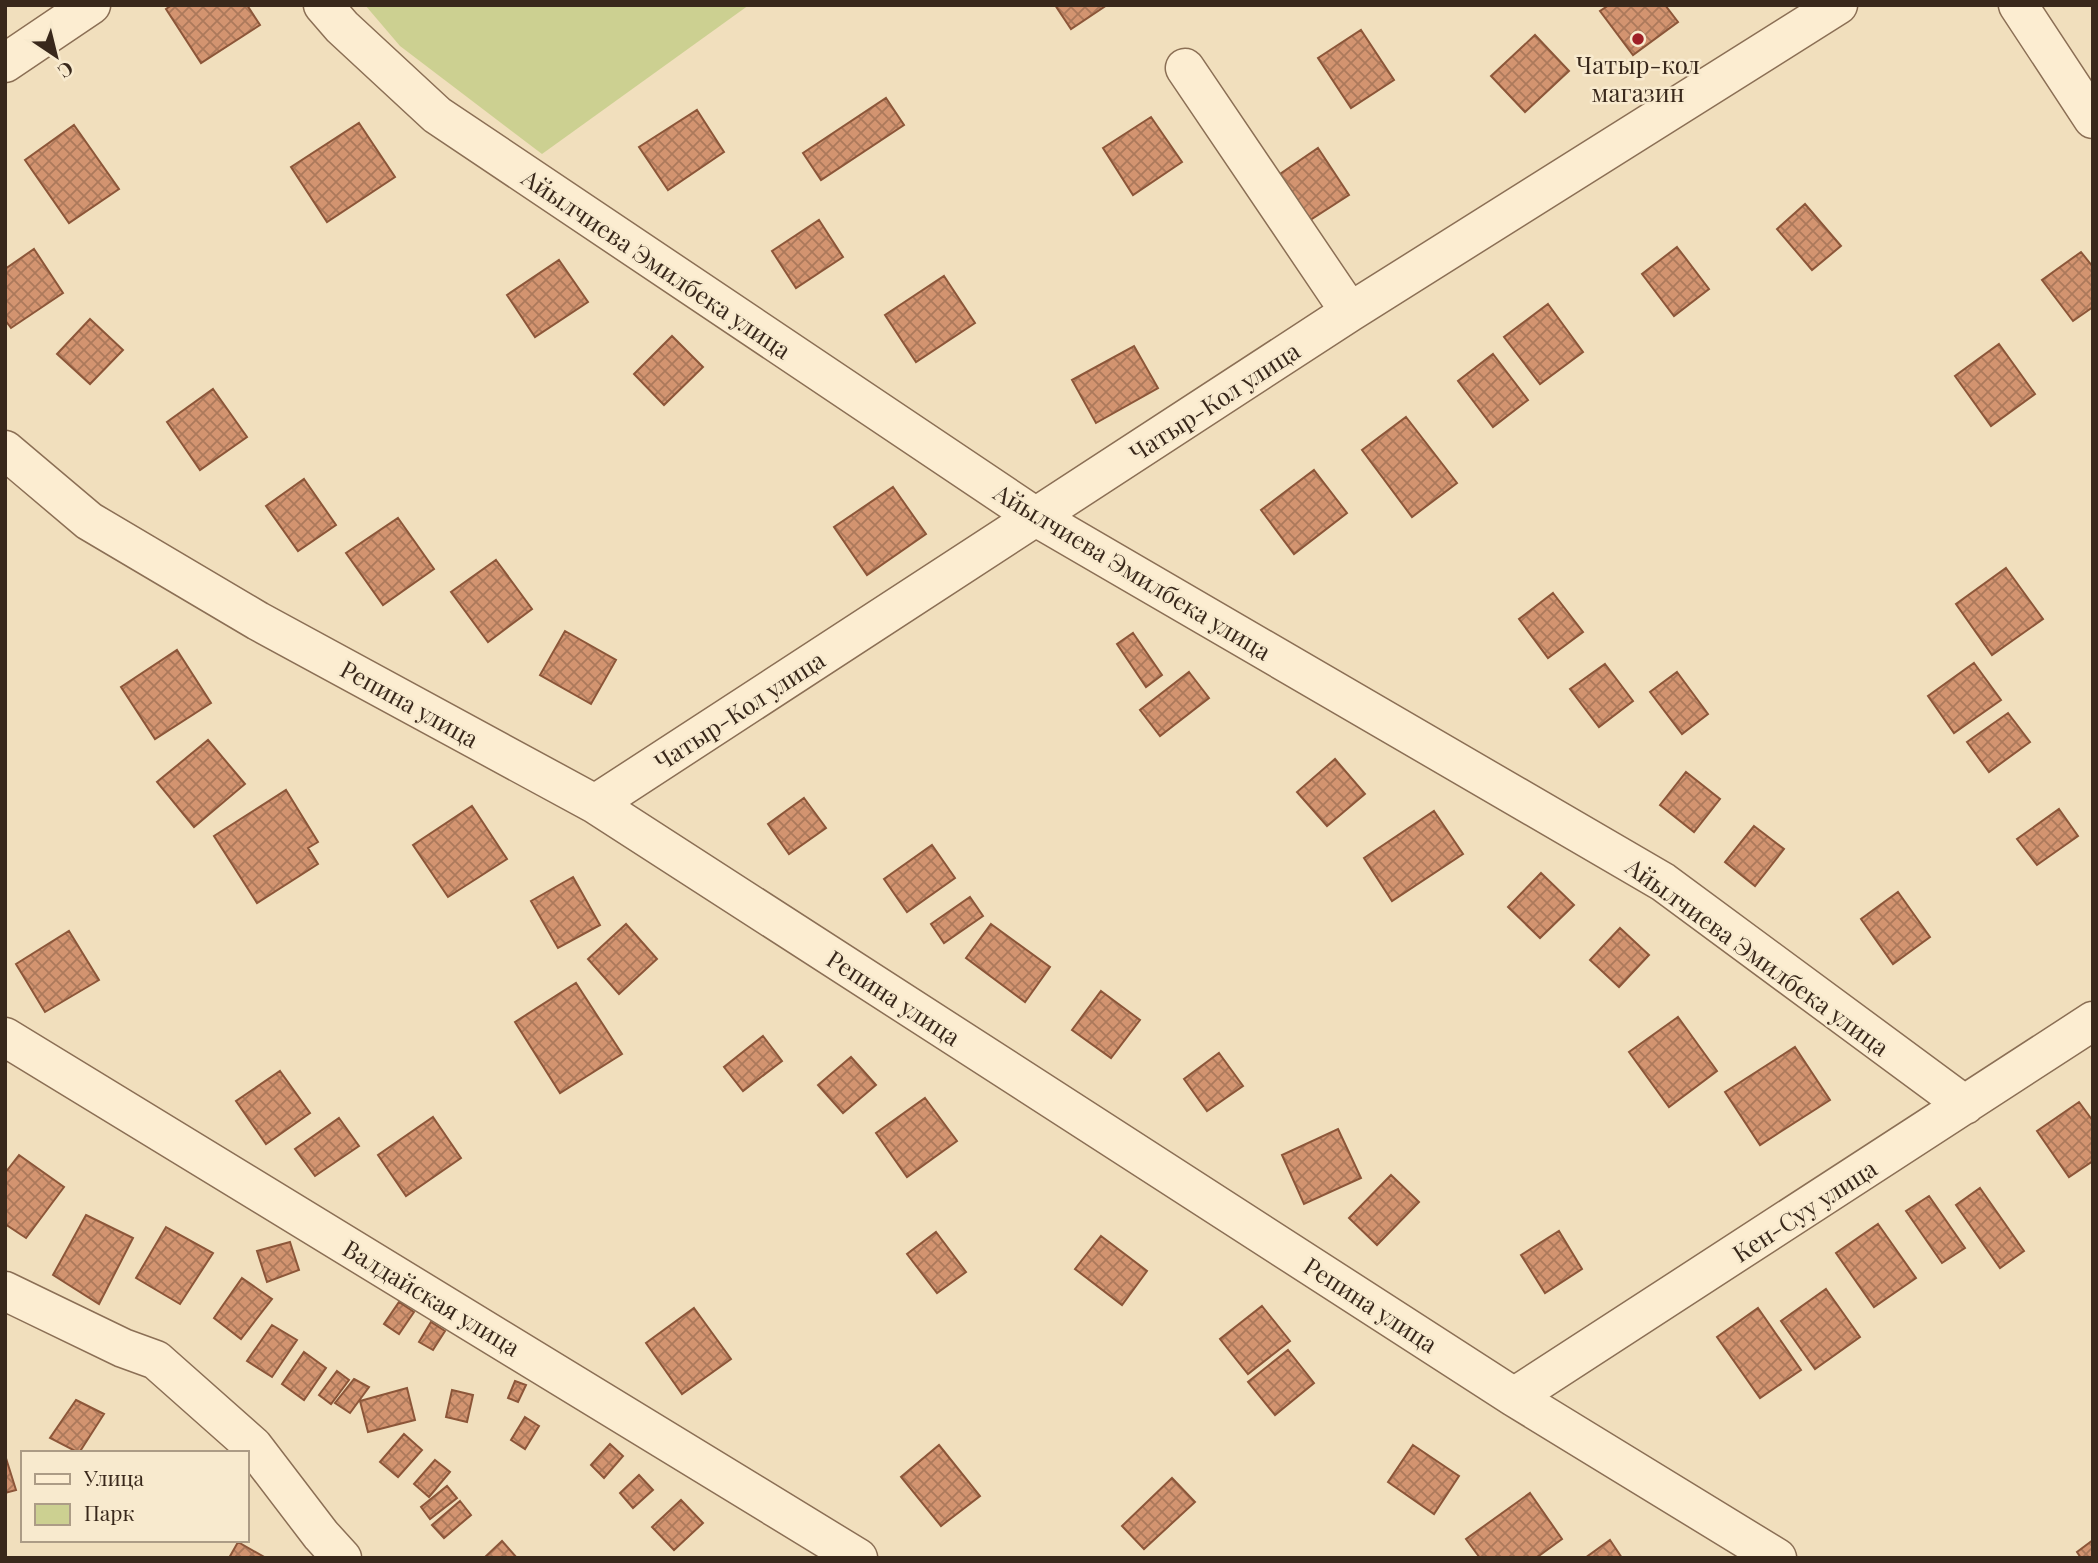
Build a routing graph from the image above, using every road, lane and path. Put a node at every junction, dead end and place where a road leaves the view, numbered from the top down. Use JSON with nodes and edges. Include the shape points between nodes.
{"nodes":[{"id":1,"x":91,"y":5,"type":"edge"},
{"id":2,"x":324,"y":5,"type":"edge"},
{"id":3,"x":1838,"y":5,"type":"edge"},
{"id":4,"x":2018,"y":5,"type":"edge"},
{"id":5,"x":5,"y":63,"type":"edge"},
{"id":6,"x":1185,"y":68,"type":"dead end"},
{"id":7,"x":2093,"y":118,"type":"edge"},
{"id":8,"x":1350,"y":312,"type":"junction"},
{"id":9,"x":5,"y":450,"type":"edge"},
{"id":10,"x":1036,"y":517,"type":"junction"},
{"id":11,"x":595,"y":804,"type":"junction"},
{"id":12,"x":2093,"y":1021,"type":"edge"},
{"id":13,"x":5,"y":1037,"type":"edge"},
{"id":14,"x":1965,"y":1105,"type":"junction"},
{"id":15,"x":5,"y":1292,"type":"edge"},
{"id":16,"x":1514,"y":1397,"type":"junction"},
{"id":17,"x":342,"y":1558,"type":"edge"},
{"id":18,"x":858,"y":1558,"type":"edge"},
{"id":19,"x":1777,"y":1558,"type":"edge"}],
"edges":[{"from":1,"to":5,"type":"street"},
{"from":2,"to":10,"type":"street","name":"Айылчиева Эмилбека улица","via":[[437,115]]},
{"from":3,"to":8,"type":"street","name":"Чатыр-Кол улица"},
{"from":4,"to":7,"type":"street"},
{"from":6,"to":8,"type":"street"},
{"from":8,"to":10,"type":"street","name":"Чатыр-Кол улица"},
{"from":9,"to":11,"type":"street","name":"Репина улица","via":[[89,521],[258,621]]},
{"from":10,"to":11,"type":"street","name":"Чатыр-Кол улица"},
{"from":10,"to":14,"type":"street","name":"Айылчиева Эмилбека улица","via":[[1663,882]]},
{"from":11,"to":16,"type":"street","name":"Репина улица"},
{"from":12,"to":14,"type":"street","name":"Кен-Суу улица"},
{"from":13,"to":18,"type":"street","name":"Валдайская улица"},
{"from":14,"to":16,"type":"street","name":"Кен-Суу улица"},
{"from":15,"to":17,"type":"street","via":[[156,1360],[253,1446]]},
{"from":16,"to":19,"type":"street","name":"Репина улица"}]}
